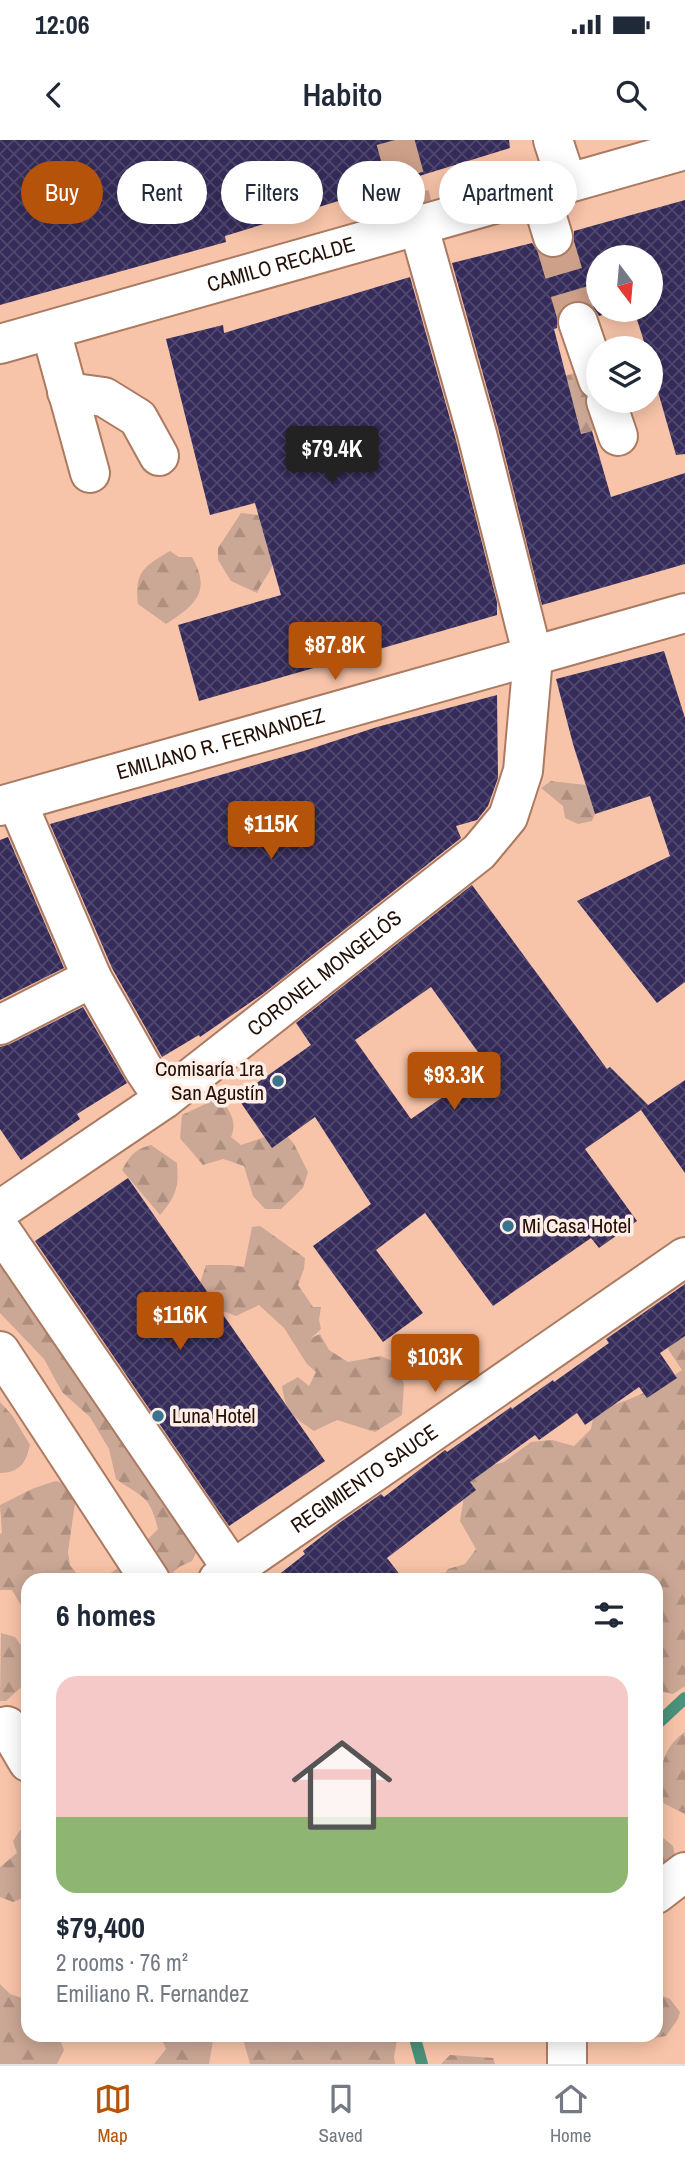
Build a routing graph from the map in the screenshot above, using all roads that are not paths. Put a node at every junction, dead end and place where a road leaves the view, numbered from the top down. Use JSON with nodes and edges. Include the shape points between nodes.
{"nodes":[{"id":1,"x":553,"y":140,"type":"edge"},
{"id":2,"x":685,"y":150,"type":"edge"},
{"id":3,"x":553,"y":161,"type":"edge"},
{"id":4,"x":577,"y":180,"type":"edge"},
{"id":5,"x":418,"y":224,"type":"joint"},
{"id":6,"x":553,"y":224,"type":"edge"},
{"id":7,"x":553,"y":237,"type":"tunnel mouth"},
{"id":8,"x":578,"y":322,"type":"tunnel mouth"},
{"id":9,"x":51,"y":331,"type":"junction"},
{"id":10,"x":0,"y":344,"type":"edge"},
{"id":11,"x":586,"y":345,"type":"edge"},
{"id":12,"x":67,"y":392,"type":"junction"},
{"id":13,"x":610,"y":413,"type":"edge"},
{"id":14,"x":618,"y":436,"type":"dead end"},
{"id":15,"x":159,"y":456,"type":"dead end"},
{"id":16,"x":90,"y":473,"type":"dead end"},
{"id":17,"x":685,"y":613,"type":"edge"},
{"id":18,"x":533,"y":657,"type":"junction"},
{"id":19,"x":8,"y":804,"type":"edge"},
{"id":20,"x":92,"y":978,"type":"junction"},
{"id":21,"x":0,"y":1025,"type":"edge"},
{"id":22,"x":164,"y":1099,"type":"junction"},
{"id":23,"x":0,"y":1210,"type":"edge"},
{"id":24,"x":0,"y":1229,"type":"edge"},
{"id":25,"x":685,"y":1257,"type":"edge"},
{"id":26,"x":0,"y":1351,"type":"edge"},
{"id":27,"x":145,"y":1573,"type":"edge"},
{"id":28,"x":224,"y":1573,"type":"edge"},
{"id":29,"x":228,"y":1573,"type":"edge"},
{"id":30,"x":12,"y":1722,"type":"edge"},
{"id":31,"x":21,"y":1744,"type":"edge"},
{"id":32,"x":685,"y":1872,"type":"edge"},
{"id":33,"x":663,"y":1889,"type":"edge"},
{"id":34,"x":567,"y":2042,"type":"edge"},
{"id":35,"x":567,"y":2064,"type":"edge"}],
"edges":[{"from":1,"to":3,"type":"street"},
{"from":2,"to":4,"type":"street","name":"CAMILO RECALDE"},
{"from":5,"to":9,"type":"street","name":"CAMILO RECALDE"},
{"from":5,"to":18,"type":"street","name":"CORONEL MONGELÓS"},
{"from":6,"to":7,"type":"street"},
{"from":8,"to":11,"type":"street"},
{"from":9,"to":10,"type":"street","name":"CAMILO RECALDE"},
{"from":9,"to":12,"type":"street"},
{"from":12,"to":15,"type":"street","via":[[104,397],[138,418]]},
{"from":12,"to":16,"type":"street"},
{"from":13,"to":14,"type":"street"},
{"from":17,"to":18,"type":"street","name":"EMILIANO R. FERNANDEZ"},
{"from":18,"to":19,"type":"street","name":"EMILIANO R. FERNANDEZ"},
{"from":18,"to":22,"type":"street","name":"CORONEL MONGELÓS","via":[[523,771],[508,817],[479,852]]},
{"from":19,"to":20,"type":"street"},
{"from":20,"to":21,"type":"street"},
{"from":20,"to":22,"type":"street"},
{"from":22,"to":23,"type":"street","name":"CORONEL MONGELÓS"},
{"from":24,"to":28,"type":"street"},
{"from":25,"to":29,"type":"street","name":"REGIMIENTO SAUCE"},
{"from":26,"to":27,"type":"street"},
{"from":30,"to":31,"type":"street"},
{"from":32,"to":33,"type":"street"},
{"from":34,"to":35,"type":"street"}]}
